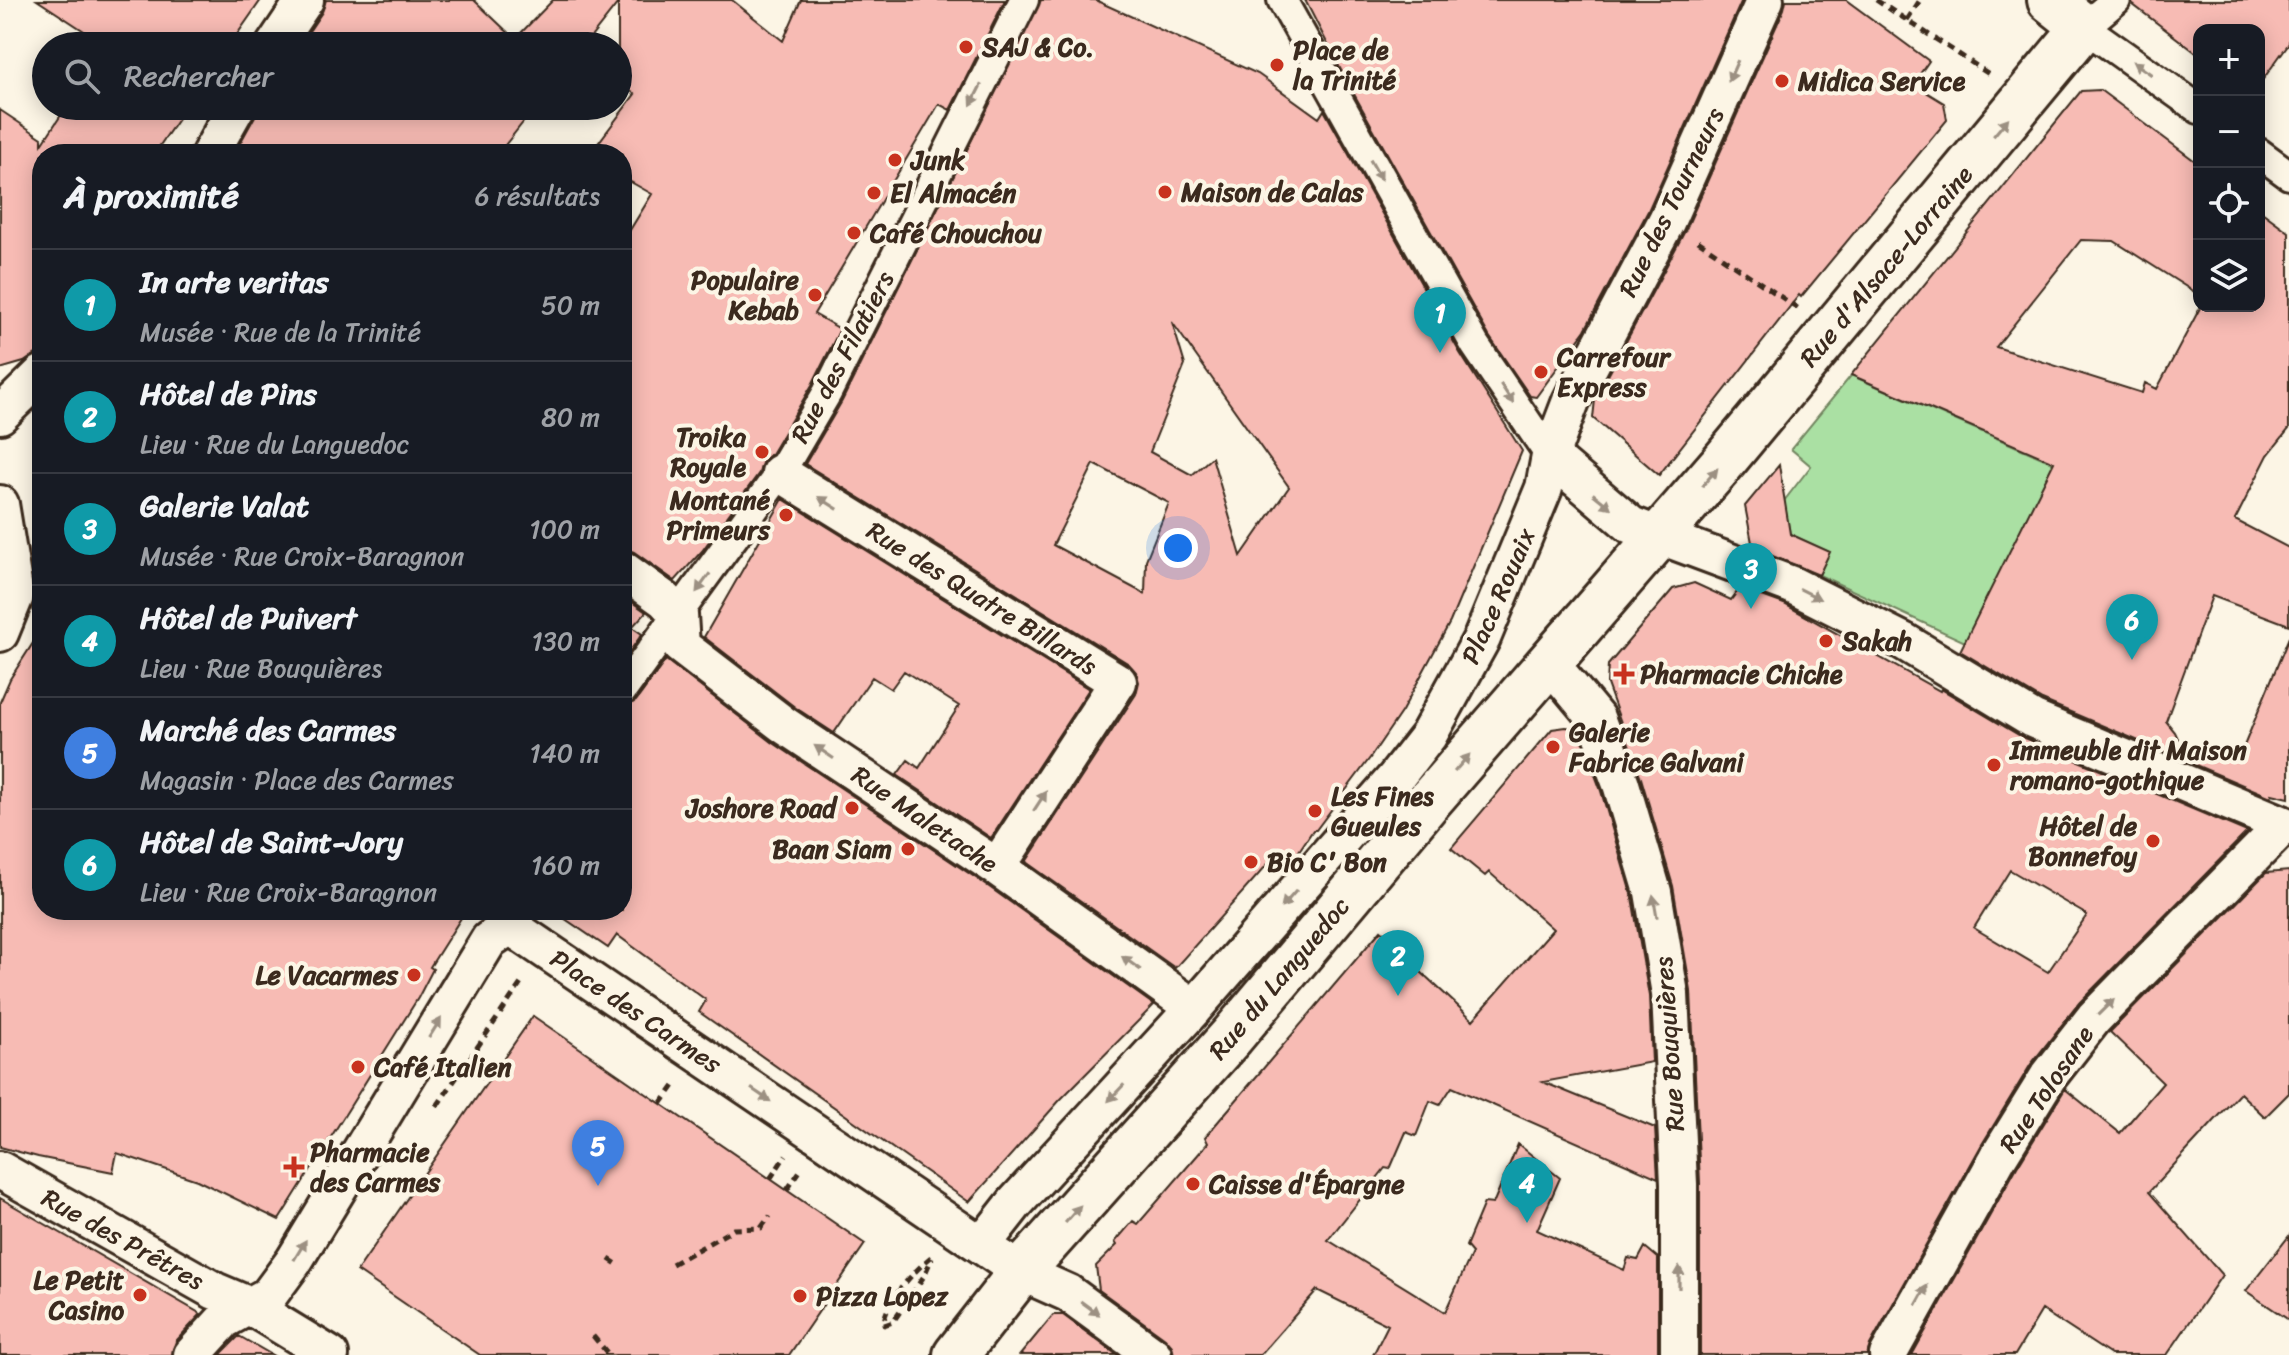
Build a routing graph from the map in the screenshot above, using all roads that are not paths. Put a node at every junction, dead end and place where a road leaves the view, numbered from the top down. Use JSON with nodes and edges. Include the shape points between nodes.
{"nodes":[{"id":1,"x":305,"y":0,"type":"edge"},
{"id":2,"x":1024,"y":0,"type":"edge"},
{"id":3,"x":1282,"y":0,"type":"edge"},
{"id":4,"x":1765,"y":0,"type":"edge"},
{"id":5,"x":2050,"y":0,"type":"edge"},
{"id":6,"x":2100,"y":14,"type":"edge"},
{"id":7,"x":283,"y":32,"type":"edge"},
{"id":8,"x":2193,"y":103,"type":"edge"},
{"id":9,"x":229,"y":120,"type":"edge"},
{"id":10,"x":216,"y":144,"type":"edge"},
{"id":11,"x":2265,"y":157,"type":"edge"},
{"id":12,"x":2289,"y":175,"type":"edge"},
{"id":13,"x":32,"y":384,"type":"edge"},
{"id":14,"x":1571,"y":401,"type":"joint"},
{"id":15,"x":0,"y":415,"type":"edge"},
{"id":16,"x":1550,"y":456,"type":"junction"},
{"id":17,"x":780,"y":473,"type":"junction"},
{"id":18,"x":0,"y":504,"type":"edge"},
{"id":19,"x":1659,"y":537,"type":"junction"},
{"id":20,"x":632,"y":576,"type":"edge"},
{"id":21,"x":29,"y":606,"type":"edge"},
{"id":22,"x":679,"y":615,"type":"junction"},
{"id":23,"x":0,"y":633,"type":"edge"},
{"id":24,"x":1550,"y":663,"type":"junction"},
{"id":25,"x":632,"y":678,"type":"edge"},
{"id":26,"x":1396,"y":777,"type":"joint"},
{"id":27,"x":2287,"y":826,"type":"edge"},
{"id":28,"x":997,"y":867,"type":"junction"},
{"id":29,"x":502,"y":920,"type":"edge"},
{"id":30,"x":512,"y":920,"type":"edge"},
{"id":31,"x":1194,"y":1008,"type":"junction"},
{"id":32,"x":0,"y":1170,"type":"edge"},
{"id":33,"x":982,"y":1245,"type":"junction"},
{"id":34,"x":1021,"y":1272,"type":"junction"},
{"id":35,"x":248,"y":1305,"type":"junction"},
{"id":36,"x":192,"y":1355,"type":"edge"},
{"id":37,"x":330,"y":1355,"type":"edge"},
{"id":38,"x":956,"y":1355,"type":"edge"},
{"id":39,"x":1153,"y":1355,"type":"edge"},
{"id":40,"x":1679,"y":1355,"type":"edge"},
{"id":41,"x":1888,"y":1355,"type":"edge"}],
"edges":[{"from":1,"to":7,"type":"street"},
{"from":2,"to":17,"type":"street","name":"Rue des Filatiers","one_way":true,"via":[[827,393]]},
{"from":3,"to":16,"type":"street","one_way":true,"via":[[1475,345]]},
{"from":4,"to":14,"type":"street","name":"Rue des Tourneurs","one_way":true,"via":[[1667,220]]},
{"from":5,"to":6,"type":"street"},
{"from":8,"to":6,"type":"street","one_way":true},
{"from":19,"to":6,"type":"street","name":"Rue d'Alsace-Lorraine","one_way":true},
{"from":9,"to":10,"type":"street"},
{"from":11,"to":12,"type":"street"},
{"from":13,"to":15,"type":"street"},
{"from":14,"to":16,"type":"street","name":"Place Rouaix"},
{"from":16,"to":19,"type":"street","one_way":true,"via":[[1631,525]]},
{"from":16,"to":26,"type":"street","name":"Place Rouaix","via":[[1544,488],[1482,638],[1428,736]]},
{"from":17,"to":22,"type":"street","name":"Rue des Filatiers","one_way":true},
{"from":28,"to":17,"type":"street","name":"Rue des Quatre Billards","one_way":true,"via":[[1118,682]]},
{"from":18,"to":21,"type":"street"},
{"from":19,"to":24,"type":"street","name":"Rue du Languedoc"},
{"from":19,"to":27,"type":"street","one_way":true,"via":[[1792,585],[1903,641],[2032,719]]},
{"from":20,"to":22,"type":"street"},
{"from":21,"to":23,"type":"street"},
{"from":22,"to":25,"type":"street","name":"Rue des Filatiers"},
{"from":28,"to":22,"type":"street","name":"Rue Maletache","one_way":true,"via":[[784,725],[681,646]]},
{"from":34,"to":24,"type":"street","name":"Rue du Languedoc","one_way":true,"via":[[1232,1036]]},
{"from":40,"to":24,"type":"street","name":"Rue Bouquières","one_way":true,"via":[[1679,1184],[1670,994],[1653,892],[1596,718]]},
{"from":26,"to":31,"type":"street","name":"Rue du Languedoc","one_way":true},
{"from":41,"to":27,"type":"street","name":"Rue Tolosane","one_way":true,"via":[[2048,1077],[2094,1018]]},
{"from":31,"to":28,"type":"street","name":"Rue Maletache","one_way":true},
{"from":35,"to":29,"type":"street","name":"Place des Carmes","one_way":true,"via":[[269,1295],[294,1261]]},
{"from":30,"to":33,"type":"street","name":"Place des Carmes","one_way":true},
{"from":31,"to":33,"type":"street","name":"Rue du Languedoc","one_way":true},
{"from":32,"to":35,"type":"street","name":"Rue des Prêtres"},
{"from":33,"to":34,"type":"street","name":"Place des Carmes"},
{"from":34,"to":38,"type":"street"},
{"from":34,"to":39,"type":"street","name":"Place des Carmes","one_way":true,"via":[[1068,1293]]},
{"from":35,"to":36,"type":"street","name":"Place des Carmes","via":[[224,1320]]},
{"from":35,"to":37,"type":"street"}]}
